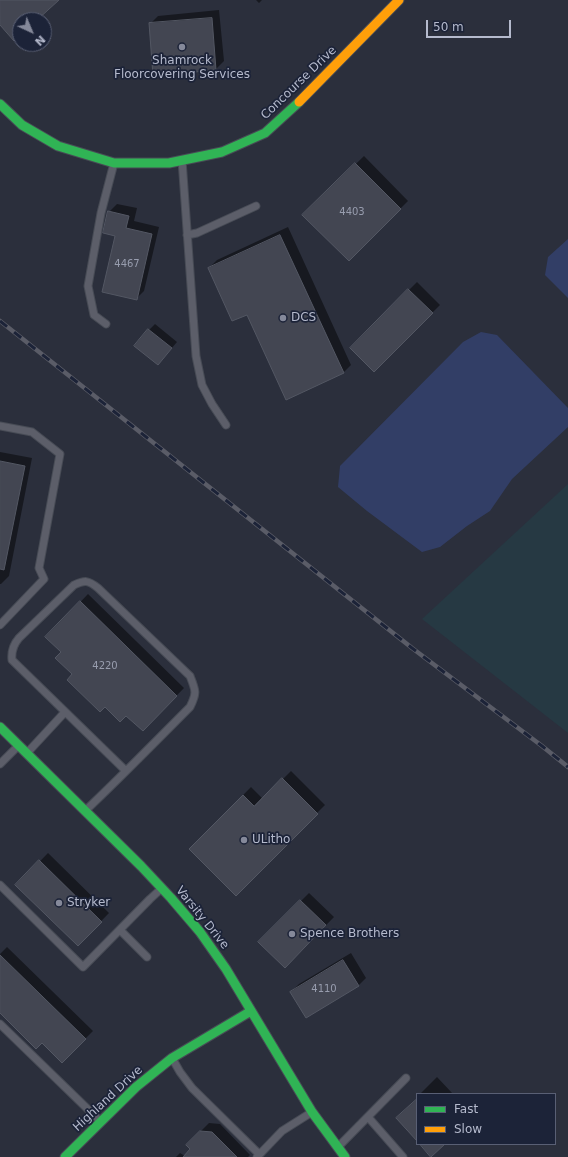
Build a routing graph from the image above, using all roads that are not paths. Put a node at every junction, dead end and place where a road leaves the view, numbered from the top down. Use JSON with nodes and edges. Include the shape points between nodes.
{"nodes":[{"id":1,"x":399,"y":0,"type":"edge"},
{"id":2,"x":0,"y":104,"type":"edge"},
{"id":3,"x":182,"y":160,"type":"junction"},
{"id":4,"x":114,"y":163,"type":"junction"},
{"id":5,"x":256,"y":206,"type":"dead end"},
{"id":6,"x":187,"y":235,"type":"junction"},
{"id":7,"x":106,"y":324,"type":"dead end"},
{"id":8,"x":226,"y":425,"type":"dead end"},
{"id":9,"x":0,"y":426,"type":"edge"},
{"id":10,"x":0,"y":625,"type":"edge"},
{"id":11,"x":65,"y":712,"type":"junction"},
{"id":12,"x":0,"y":727,"type":"edge"},
{"id":13,"x":18,"y":746,"type":"junction"},
{"id":14,"x":26,"y":753,"type":"junction"},
{"id":15,"x":0,"y":764,"type":"edge"},
{"id":16,"x":126,"y":771,"type":"junction"},
{"id":17,"x":85,"y":811,"type":"junction"},
{"id":18,"x":0,"y":885,"type":"edge"},
{"id":19,"x":163,"y":888,"type":"junction"},
{"id":20,"x":120,"y":930,"type":"junction"},
{"id":21,"x":147,"y":957,"type":"dead end"},
{"id":22,"x":251,"y":1011,"type":"junction"},
{"id":23,"x":0,"y":1024,"type":"edge"},
{"id":24,"x":172,"y":1058,"type":"junction"},
{"id":25,"x":406,"y":1078,"type":"dead end"},
{"id":26,"x":312,"y":1112,"type":"junction"},
{"id":27,"x":368,"y":1117,"type":"junction"},
{"id":28,"x":100,"y":1121,"type":"junction"},
{"id":29,"x":338,"y":1147,"type":"junction"},
{"id":30,"x":258,"y":1156,"type":"edge"},
{"id":31,"x":65,"y":1157,"type":"edge"},
{"id":32,"x":345,"y":1157,"type":"edge"},
{"id":33,"x":403,"y":1157,"type":"edge"}],
"edges":[{"from":1,"to":3,"type":"street","name":"Concourse Drive","via":[[265,133],[222,152]]},
{"from":2,"to":4,"type":"street","name":"Concourse Drive","via":[[22,125],[58,146]]},
{"from":3,"to":4,"type":"street","name":"Concourse Drive","via":[[169,163]]},
{"from":3,"to":6,"type":"lane"},
{"from":4,"to":7,"type":"lane","via":[[101,213],[88,286],[94,315]]},
{"from":5,"to":6,"type":"lane"},
{"from":6,"to":8,"type":"lane","via":[[196,356],[202,385]]},
{"from":9,"to":10,"type":"lane","via":[[32,432],[60,454],[39,568],[44,579]]},
{"from":11,"to":14,"type":"lane"},
{"from":11,"to":16,"type":"lane"},
{"from":11,"to":16,"type":"lane","via":[[12,660],[12,649],[19,638],[74,585],[83,581],[91,582],[190,676],[195,687],[195,696],[190,707]]},
{"from":12,"to":13,"type":"street","name":"Varsity Drive"},
{"from":13,"to":14,"type":"street","name":"Varsity Drive"},
{"from":13,"to":15,"type":"lane"},
{"from":14,"to":17,"type":"street","name":"Varsity Drive"},
{"from":16,"to":17,"type":"lane"},
{"from":17,"to":19,"type":"street","name":"Varsity Drive"},
{"from":18,"to":20,"type":"lane","via":[[83,967]]},
{"from":19,"to":20,"type":"lane"},
{"from":19,"to":22,"type":"street","name":"Varsity Drive","via":[[213,949]]},
{"from":20,"to":21,"type":"lane"},
{"from":22,"to":24,"type":"street","name":"Highland Drive"},
{"from":22,"to":26,"type":"street","name":"Varsity Drive"},
{"from":23,"to":28,"type":"lane"},
{"from":24,"to":28,"type":"street","name":"Highland Drive"},
{"from":24,"to":30,"type":"lane","via":[[192,1088]]},
{"from":25,"to":27,"type":"lane"},
{"from":26,"to":29,"type":"street","name":"Varsity Drive"},
{"from":26,"to":30,"type":"lane","via":[[282,1131]]},
{"from":27,"to":29,"type":"lane"},
{"from":27,"to":33,"type":"lane"},
{"from":28,"to":31,"type":"street","name":"Highland Drive"},
{"from":29,"to":32,"type":"street","name":"Varsity Drive"}]}
